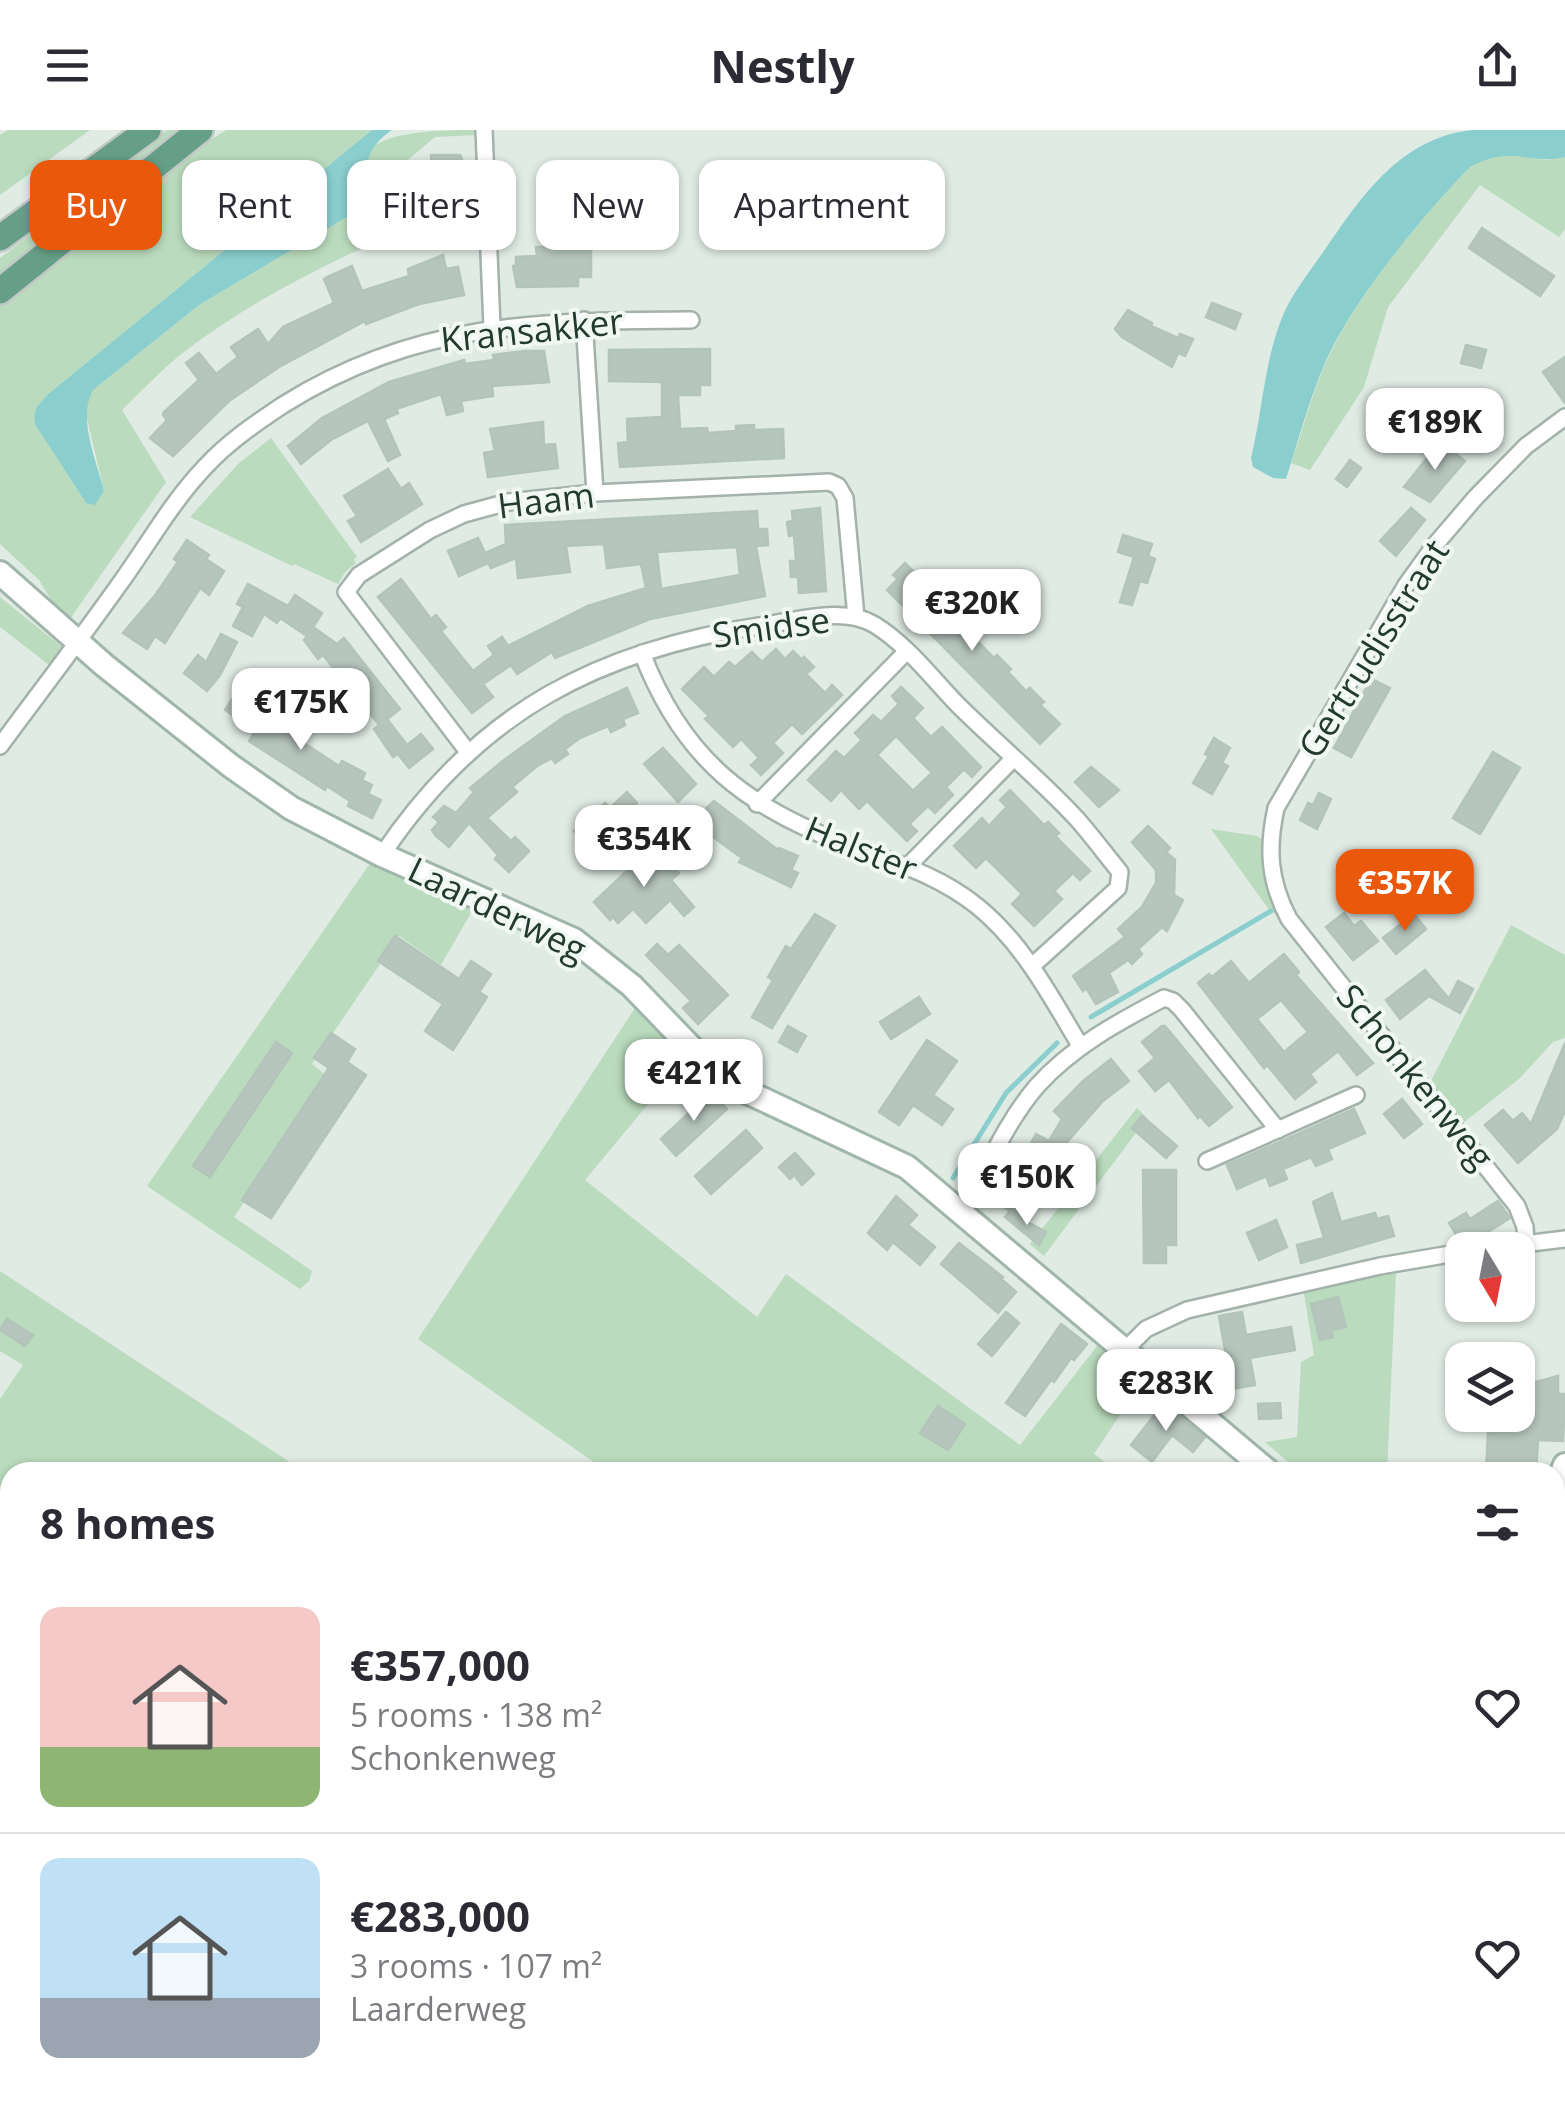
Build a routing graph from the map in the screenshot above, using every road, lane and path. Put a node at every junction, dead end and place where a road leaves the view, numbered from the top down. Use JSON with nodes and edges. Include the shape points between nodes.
{"nodes":[{"id":1,"x":148,"y":130,"type":"edge"},
{"id":2,"x":200,"y":130,"type":"edge"},
{"id":3,"x":484,"y":130,"type":"edge"},
{"id":4,"x":0,"y":238,"type":"edge"},
{"id":5,"x":0,"y":290,"type":"edge"},
{"id":6,"x":584,"y":320,"type":"junction"},
{"id":7,"x":691,"y":320,"type":"dead end"},
{"id":8,"x":492,"y":327,"type":"junction"},
{"id":9,"x":1565,"y":417,"type":"edge"},
{"id":10,"x":595,"y":493,"type":"junction"},
{"id":11,"x":0,"y":573,"type":"edge"},
{"id":12,"x":856,"y":617,"type":"junction"},
{"id":13,"x":77,"y":642,"type":"junction"},
{"id":14,"x":906,"y":652,"type":"junction"},
{"id":15,"x":642,"y":653,"type":"junction"},
{"id":16,"x":0,"y":746,"type":"edge"},
{"id":17,"x":468,"y":752,"type":"junction"},
{"id":18,"x":1012,"y":759,"type":"junction"},
{"id":19,"x":756,"y":804,"type":"junction"},
{"id":20,"x":382,"y":855,"type":"junction"},
{"id":21,"x":1269,"y":863,"type":"joint"},
{"id":22,"x":909,"y":865,"type":"junction"},
{"id":23,"x":1032,"y":966,"type":"junction"},
{"id":24,"x":1081,"y":1046,"type":"junction"},
{"id":25,"x":1356,"y":1095,"type":"dead end"},
{"id":26,"x":1278,"y":1130,"type":"junction"},
{"id":27,"x":1207,"y":1161,"type":"dead end"},
{"id":28,"x":963,"y":1212,"type":"junction"},
{"id":29,"x":1526,"y":1232,"type":"edge"},
{"id":30,"x":1565,"y":1239,"type":"edge"},
{"id":31,"x":1535,"y":1241,"type":"edge"},
{"id":32,"x":1445,"y":1255,"type":"edge"},
{"id":33,"x":1124,"y":1352,"type":"junction"},
{"id":34,"x":1257,"y":1462,"type":"edge"}],
"edges":[{"from":1,"to":4,"type":"main road"},
{"from":2,"to":5,"type":"main road"},
{"from":3,"to":8,"type":"street"},
{"from":6,"to":7,"type":"street","name":"Kransakker"},
{"from":6,"to":8,"type":"street","name":"Kransakker"},
{"from":6,"to":10,"type":"street"},
{"from":8,"to":13,"type":"street","name":"Kransakker","via":[[368,361],[254,424],[206,465]]},
{"from":9,"to":21,"type":"street","name":"Gertrudisstraat","via":[[1476,497],[1406,585],[1276,808]]},
{"from":10,"to":12,"type":"street","name":"Haam","via":[[838,486],[845,498]]},
{"from":10,"to":17,"type":"street","name":"Haam","via":[[508,502],[454,518],[359,575],[346,592]]},
{"from":11,"to":13,"type":"street","name":"Laarderweg"},
{"from":12,"to":14,"type":"street","name":"Smidse"},
{"from":12,"to":15,"type":"street","name":"Smidse","via":[[746,627]]},
{"from":13,"to":16,"type":"street","name":"Kransakker"},
{"from":13,"to":20,"type":"street","name":"Laarderweg","via":[[231,766],[292,808]]},
{"from":14,"to":18,"type":"street","name":"Smidse"},
{"from":14,"to":19,"type":"street"},
{"from":15,"to":17,"type":"street","name":"Smidse","via":[[555,688]]},
{"from":15,"to":19,"type":"street","name":"Halster","via":[[675,723]]},
{"from":17,"to":20,"type":"street","name":"Smidse","via":[[433,786]]},
{"from":18,"to":22,"type":"street"},
{"from":18,"to":23,"type":"street","name":"Smidse","via":[[1076,818],[1121,882]]},
{"from":19,"to":22,"type":"street","name":"Halster","via":[[826,838]]},
{"from":20,"to":28,"type":"street","name":"Laarderweg","via":[[574,940],[743,1090],[907,1167]]},
{"from":21,"to":29,"type":"street","name":"Schonkenweg","via":[[1288,918],[1517,1206]]},
{"from":22,"to":23,"type":"street","name":"Halster","via":[[978,907]]},
{"from":23,"to":24,"type":"street","name":"Halster"},
{"from":24,"to":26,"type":"street","via":[[1164,998],[1174,1000]]},
{"from":24,"to":28,"type":"street","via":[[1028,1099]]},
{"from":25,"to":26,"type":"street"},
{"from":26,"to":27,"type":"street"},
{"from":28,"to":33,"type":"street","name":"Laarderweg"},
{"from":30,"to":31,"type":"street"},
{"from":32,"to":33,"type":"street","via":[[1186,1310],[1146,1329]]},
{"from":33,"to":34,"type":"street","name":"Laarderweg"}]}
